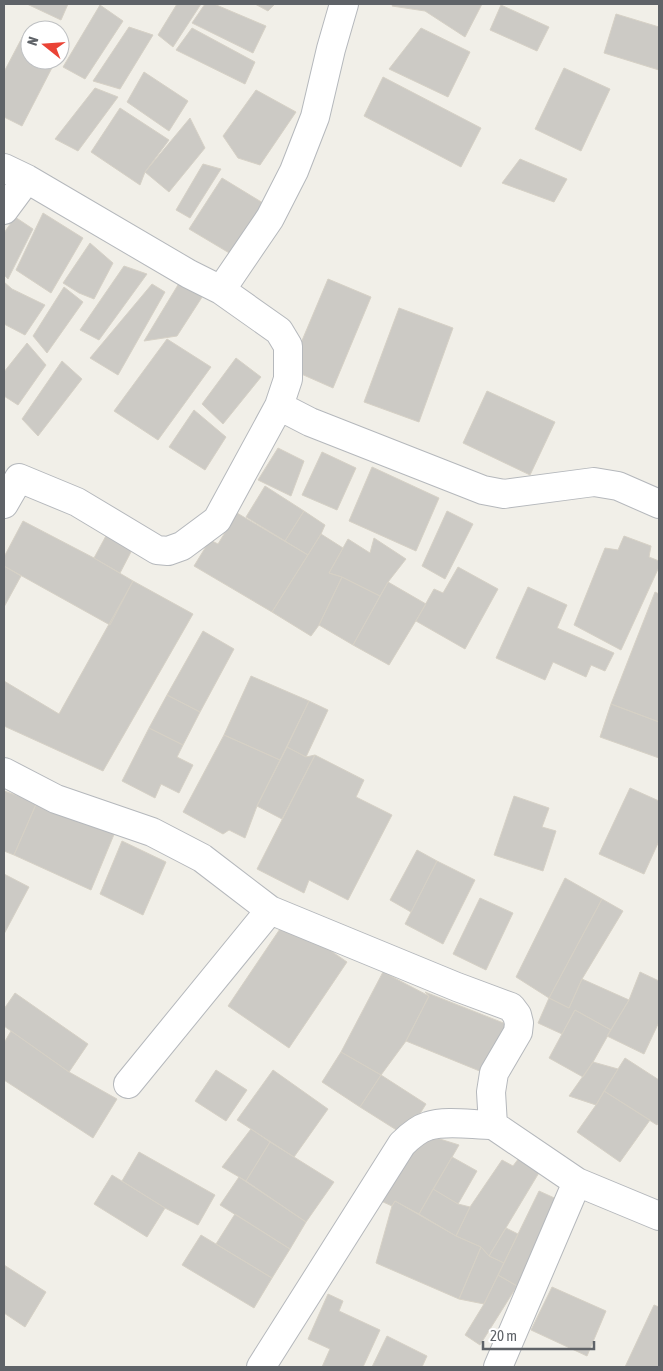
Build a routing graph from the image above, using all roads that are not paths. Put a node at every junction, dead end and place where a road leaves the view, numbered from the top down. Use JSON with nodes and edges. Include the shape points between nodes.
{"nodes":[{"id":1,"x":344,"y":4,"type":"edge"},
{"id":2,"x":15,"y":174,"type":"edge"},
{"id":3,"x":4,"y":210,"type":"edge"},
{"id":4,"x":221,"y":290,"type":"junction"},
{"id":5,"x":279,"y":406,"type":"junction"},
{"id":6,"x":9,"y":488,"type":"edge"},
{"id":7,"x":659,"y":504,"type":"edge"},
{"id":8,"x":4,"y":772,"type":"edge"},
{"id":9,"x":270,"y":910,"type":"junction"},
{"id":10,"x":128,"y":1084,"type":"dead end"},
{"id":11,"x":493,"y":1125,"type":"junction"},
{"id":12,"x":577,"y":1182,"type":"junction"},
{"id":13,"x":659,"y":1216,"type":"edge"},
{"id":14,"x":261,"y":1367,"type":"edge"},
{"id":15,"x":498,"y":1367,"type":"edge"}],
"edges":[{"from":1,"to":4,"type":"street","via":[[314,118],[294,171],[270,218]]},
{"from":2,"to":3,"type":"street"},
{"from":2,"to":4,"type":"street"},
{"from":4,"to":5,"type":"street","via":[[279,331],[288,346],[288,379]]},
{"from":5,"to":6,"type":"street","via":[[217,520],[182,546],[168,551],[157,550],[77,502]]},
{"from":5,"to":7,"type":"street","via":[[310,422],[483,490],[504,494],[594,482],[618,486]]},
{"from":8,"to":9,"type":"street","via":[[56,798],[152,832],[185,849],[202,858]]},
{"from":9,"to":10,"type":"street"},
{"from":9,"to":11,"type":"street","via":[[511,1007],[517,1015],[518,1032],[494,1073],[491,1092]]},
{"from":11,"to":12,"type":"street"},
{"from":11,"to":14,"type":"street","via":[[427,1126],[402,1144]]},
{"from":12,"to":13,"type":"street"},
{"from":12,"to":15,"type":"street"}]}
